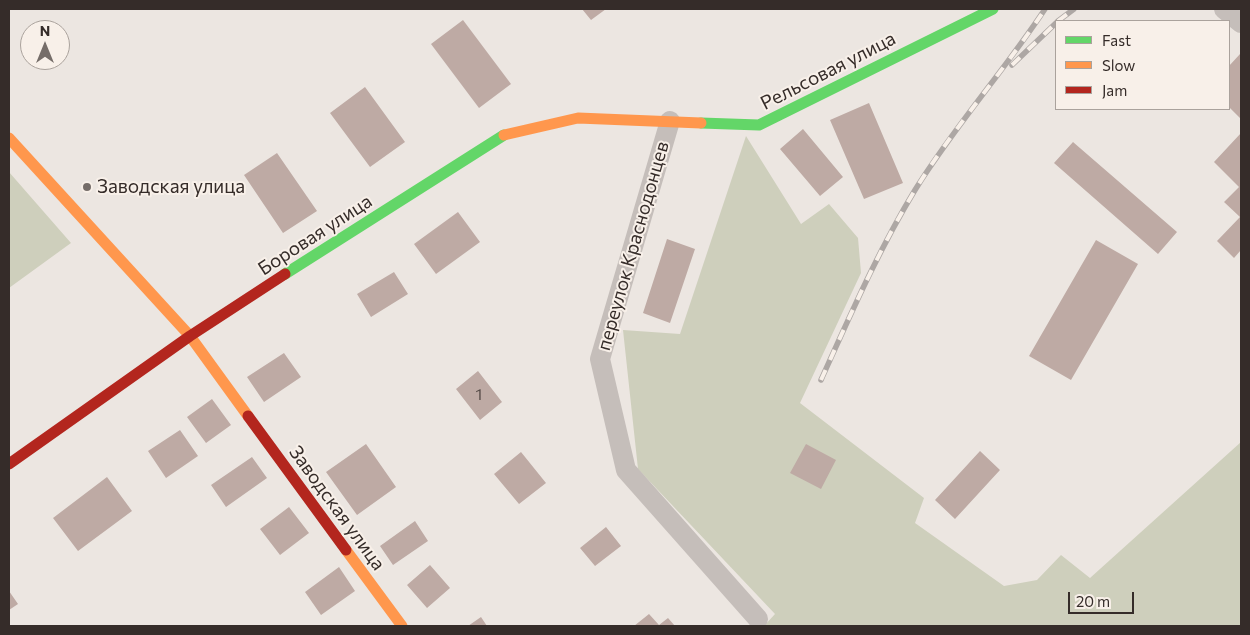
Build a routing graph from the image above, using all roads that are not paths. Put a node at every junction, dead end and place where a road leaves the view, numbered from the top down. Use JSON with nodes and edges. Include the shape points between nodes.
{"nodes":[{"id":1,"x":993,"y":9,"type":"edge"},
{"id":2,"x":1224,"y":9,"type":"edge"},
{"id":3,"x":1241,"y":23,"type":"edge"},
{"id":4,"x":670,"y":121,"type":"junction"},
{"id":5,"x":9,"y":138,"type":"edge"},
{"id":6,"x":190,"y":336,"type":"junction"},
{"id":7,"x":9,"y":464,"type":"edge"},
{"id":8,"x":758,"y":619,"type":"dead end"},
{"id":9,"x":402,"y":626,"type":"edge"}],
"edges":[{"from":1,"to":4,"type":"street","name":"Рельсовая улица","via":[[759,126]]},
{"from":2,"to":3,"type":"street"},
{"from":4,"to":6,"type":"street","name":"Боровая улица","via":[[578,118],[500,136]]},
{"from":4,"to":8,"type":"street","name":"переулок Краснодонцев","via":[[600,359],[626,470]]},
{"from":5,"to":6,"type":"street","name":"Заводская улица"},
{"from":6,"to":7,"type":"street","name":"Боровая улица"},
{"from":6,"to":9,"type":"street","name":"Заводская улица"}]}
